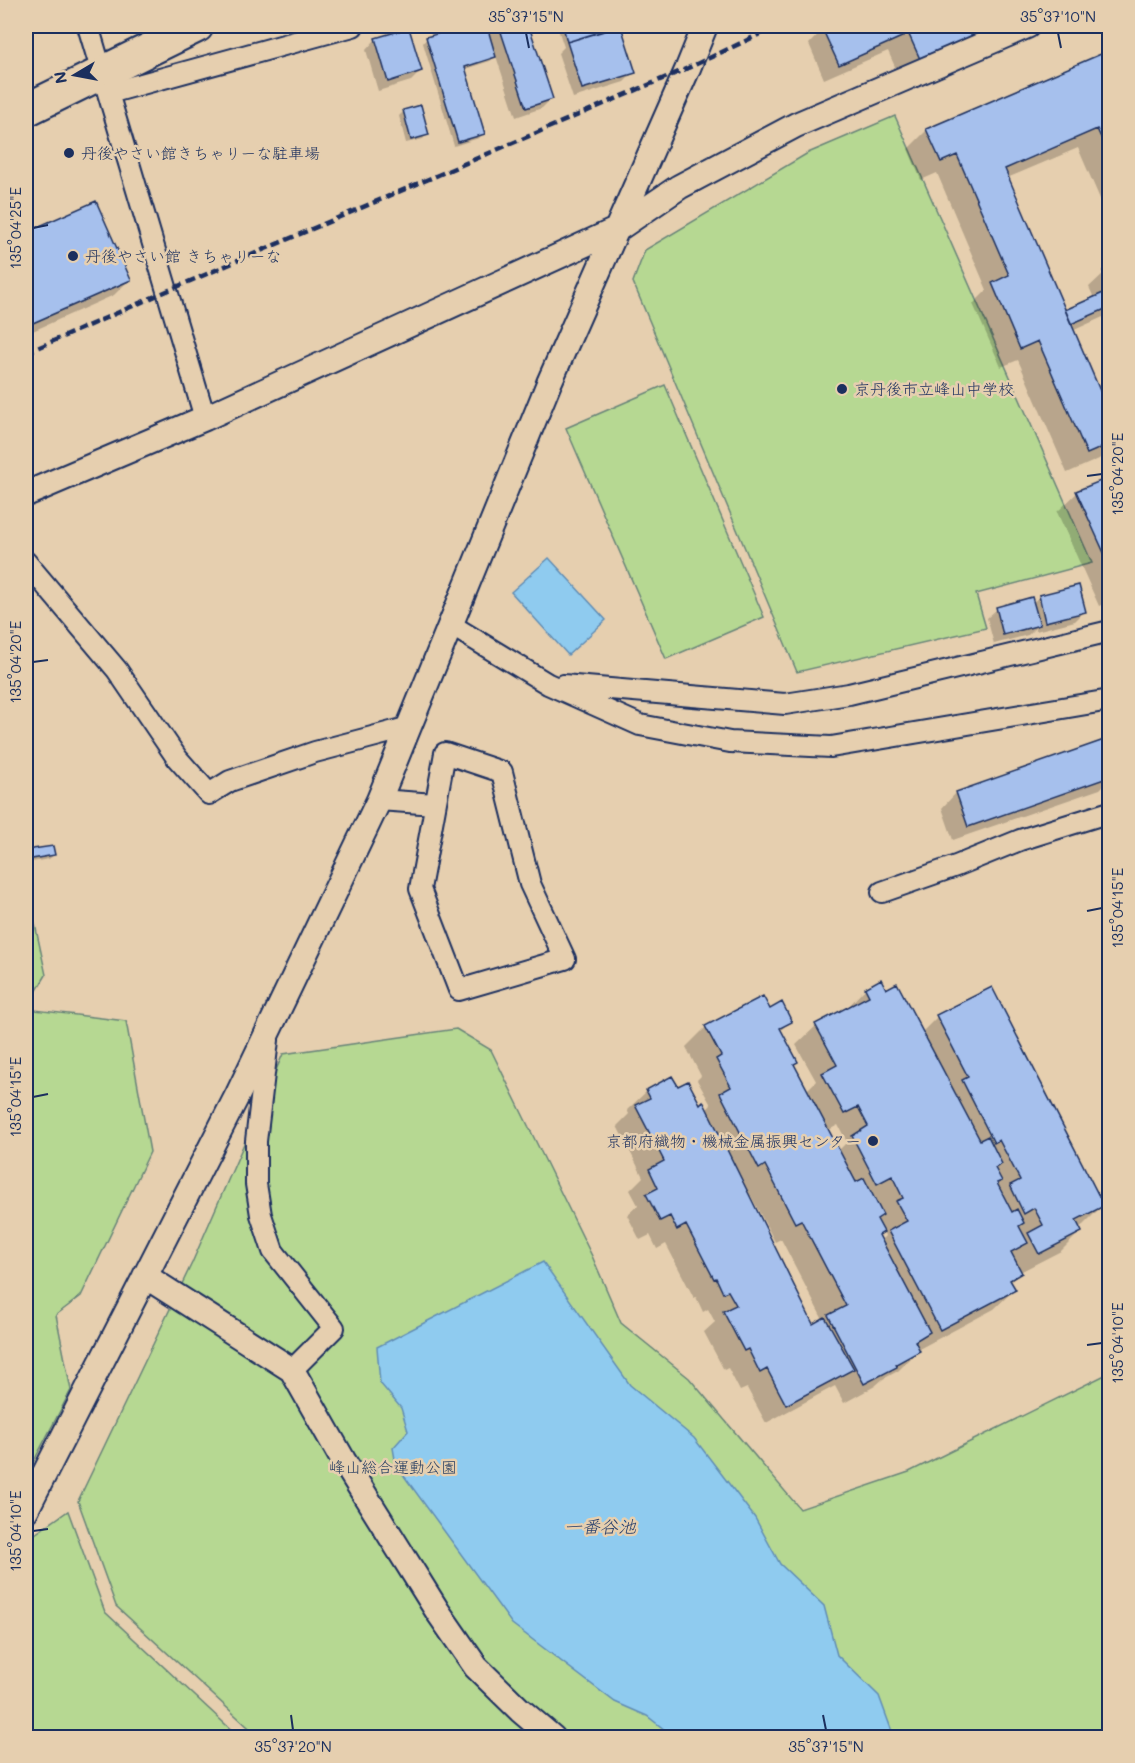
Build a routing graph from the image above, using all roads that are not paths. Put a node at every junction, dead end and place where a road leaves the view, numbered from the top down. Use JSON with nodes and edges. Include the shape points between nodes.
{"nodes":[{"id":1,"x":88,"y":26,"type":"edge"},
{"id":2,"x":197,"y":26,"type":"edge"},
{"id":3,"x":353,"y":26,"type":"edge"},
{"id":4,"x":705,"y":26,"type":"edge"},
{"id":5,"x":1027,"y":26,"type":"edge"},
{"id":6,"x":106,"y":82,"type":"junction"},
{"id":7,"x":26,"y":110,"type":"edge"},
{"id":8,"x":616,"y":230,"type":"junction"},
{"id":9,"x":205,"y":418,"type":"junction"},
{"id":10,"x":26,"y":494,"type":"edge"},
{"id":11,"x":26,"y":562,"type":"edge"},
{"id":12,"x":451,"y":625,"type":"junction"},
{"id":13,"x":1110,"y":631,"type":"edge"},
{"id":14,"x":548,"y":684,"type":"junction"},
{"id":15,"x":1110,"y":700,"type":"edge"},
{"id":16,"x":410,"y":727,"type":"junction"},
{"id":17,"x":379,"y":800,"type":"junction"},
{"id":18,"x":435,"y":804,"type":"junction"},
{"id":19,"x":1110,"y":812,"type":"edge"},
{"id":20,"x":882,"y":892,"type":"dead end"},
{"id":21,"x":269,"y":1030,"type":"junction"},
{"id":22,"x":145,"y":1276,"type":"junction"},
{"id":23,"x":292,"y":1370,"type":"junction"},
{"id":24,"x":26,"y":1510,"type":"edge"},
{"id":25,"x":553,"y":1737,"type":"edge"}],
"edges":[{"from":1,"to":6,"type":"street"},
{"from":2,"to":6,"type":"highway"},
{"from":3,"to":6,"type":"street"},
{"from":4,"to":8,"type":"street"},
{"from":5,"to":8,"type":"street","via":[[796,125],[679,187]]},
{"from":6,"to":7,"type":"highway"},
{"from":6,"to":9,"type":"street"},
{"from":8,"to":9,"type":"street"},
{"from":8,"to":12,"type":"street"},
{"from":9,"to":10,"type":"street"},
{"from":11,"to":16,"type":"street","via":[[117,670],[177,758],[209,794],[230,781],[315,752]]},
{"from":12,"to":14,"type":"street"},
{"from":12,"to":16,"type":"street"},
{"from":13,"to":14,"type":"street","via":[[849,694],[785,704]]},
{"from":14,"to":15,"type":"street","via":[[640,726],[730,742],[831,747]]},
{"from":16,"to":17,"type":"street"},
{"from":17,"to":18,"type":"street"},
{"from":17,"to":21,"type":"street"},
{"from":18,"to":18,"type":"street","via":[[420,889],[459,990],[565,959],[530,884],[502,772],[445,753]]},
{"from":19,"to":20,"type":"street","via":[[1020,840]]},
{"from":21,"to":22,"type":"street"},
{"from":21,"to":23,"type":"street","via":[[256,1141],[261,1215],[273,1251],[334,1328]]},
{"from":22,"to":23,"type":"street"},
{"from":22,"to":24,"type":"street"},
{"from":23,"to":25,"type":"street","via":[[349,1470],[476,1667]]}]}
